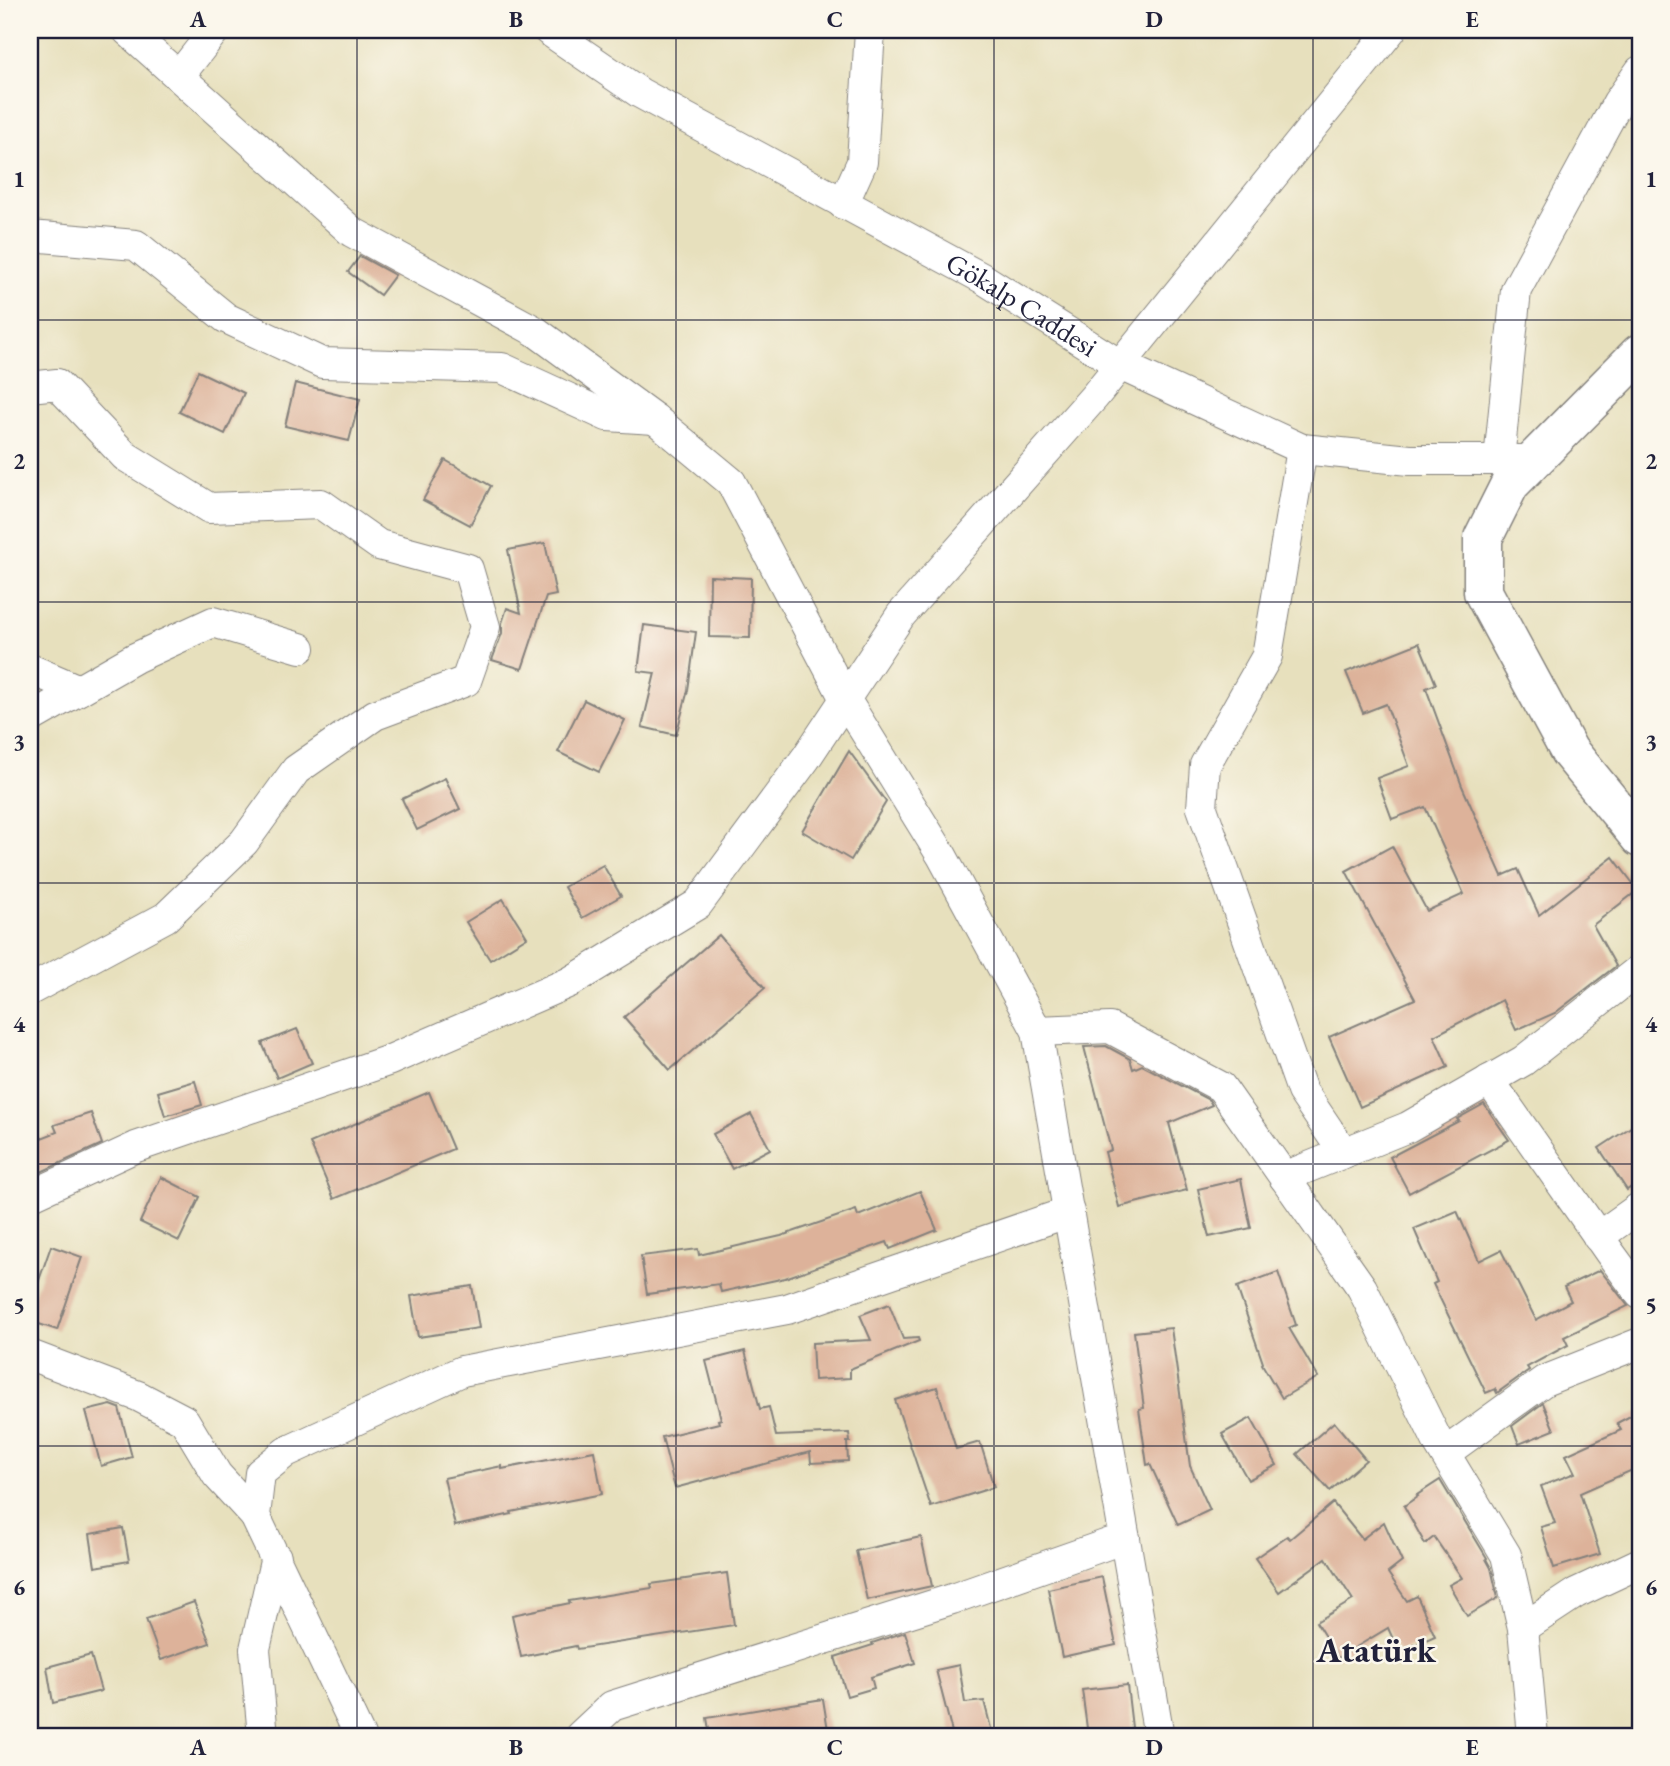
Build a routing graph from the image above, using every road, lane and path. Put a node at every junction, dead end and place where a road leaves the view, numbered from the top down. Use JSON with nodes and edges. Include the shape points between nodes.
{"nodes":[{"id":1,"x":127,"y":30,"type":"edge"},
{"id":2,"x":215,"y":30,"type":"edge"},
{"id":3,"x":548,"y":30,"type":"edge"},
{"id":4,"x":870,"y":30,"type":"edge"},
{"id":5,"x":1391,"y":30,"type":"edge"},
{"id":6,"x":1640,"y":71,"type":"edge"},
{"id":7,"x":178,"y":76,"type":"junction"},
{"id":8,"x":843,"y":204,"type":"junction"},
{"id":9,"x":30,"y":236,"type":"edge"},
{"id":10,"x":1640,"y":353,"type":"edge"},
{"id":11,"x":1120,"y":365,"type":"junction"},
{"id":12,"x":30,"y":387,"type":"edge"},
{"id":13,"x":655,"y":419,"type":"junction"},
{"id":14,"x":1302,"y":449,"type":"junction"},
{"id":15,"x":1517,"y":460,"type":"junction"},
{"id":16,"x":300,"y":648,"type":"dead end"},
{"id":17,"x":30,"y":669,"type":"edge"},
{"id":18,"x":79,"y":690,"type":"junction"},
{"id":19,"x":845,"y":699,"type":"junction"},
{"id":20,"x":30,"y":718,"type":"edge"},
{"id":21,"x":1640,"y":838,"type":"edge"},
{"id":22,"x":1640,"y":969,"type":"edge"},
{"id":23,"x":30,"y":990,"type":"edge"},
{"id":24,"x":1037,"y":1031,"type":"junction"},
{"id":25,"x":1489,"y":1080,"type":"junction"},
{"id":26,"x":1344,"y":1153,"type":"junction"},
{"id":27,"x":1284,"y":1177,"type":"junction"},
{"id":28,"x":30,"y":1196,"type":"edge"},
{"id":29,"x":1640,"y":1207,"type":"edge"},
{"id":30,"x":1069,"y":1212,"type":"junction"},
{"id":31,"x":1598,"y":1237,"type":"junction"},
{"id":32,"x":1640,"y":1294,"type":"edge"},
{"id":33,"x":1640,"y":1343,"type":"edge"},
{"id":34,"x":30,"y":1355,"type":"edge"},
{"id":35,"x":1445,"y":1453,"type":"junction"},
{"id":36,"x":256,"y":1516,"type":"junction"},
{"id":37,"x":1125,"y":1538,"type":"junction"},
{"id":38,"x":276,"y":1557,"type":"junction"},
{"id":39,"x":1640,"y":1563,"type":"edge"},
{"id":40,"x":1523,"y":1628,"type":"junction"},
{"id":41,"x":263,"y":1736,"type":"edge"},
{"id":42,"x":360,"y":1736,"type":"edge"},
{"id":43,"x":580,"y":1736,"type":"edge"},
{"id":44,"x":1159,"y":1736,"type":"edge"},
{"id":45,"x":1533,"y":1736,"type":"edge"}],
"edges":[{"from":1,"to":7,"type":"street"},
{"from":2,"to":7,"type":"street"},
{"from":3,"to":8,"type":"street","name":"Gökalp Caddesi","via":[[640,93]]},
{"from":4,"to":8,"type":"street","via":[[862,162]]},
{"from":5,"to":11,"type":"street"},
{"from":6,"to":15,"type":"street","via":[[1618,102],[1516,290]]},
{"from":7,"to":13,"type":"street","via":[[352,232],[535,331]]},
{"from":8,"to":11,"type":"street","name":"Gökalp Caddesi","via":[[982,278]]},
{"from":9,"to":13,"type":"street","via":[[136,245],[226,318],[322,363],[502,368],[607,416]]},
{"from":10,"to":15,"type":"main road"},
{"from":11,"to":14,"type":"street","name":"Gökalp Caddesi"},
{"from":11,"to":19,"type":"street","via":[[901,615]]},
{"from":12,"to":23,"type":"street","via":[[57,384],[125,456],[209,508],[321,504],[379,545],[468,569],[485,627],[466,681],[375,715],[296,770],[244,842],[166,917]]},
{"from":13,"to":19,"type":"street","via":[[731,482]]},
{"from":14,"to":15,"type":"street","name":"Gökalp Caddesi","via":[[1410,460]]},
{"from":14,"to":26,"type":"street","via":[[1267,656],[1205,765],[1202,807],[1302,1091]]},
{"from":15,"to":21,"type":"main road","via":[[1483,538],[1483,592],[1569,751]]},
{"from":16,"to":18,"type":"street","via":[[213,622]]},
{"from":17,"to":18,"type":"street"},
{"from":18,"to":20,"type":"street"},
{"from":19,"to":24,"type":"street","via":[[942,856]]},
{"from":19,"to":28,"type":"street","via":[[698,904],[570,982],[390,1060],[136,1147]]},
{"from":22,"to":25,"type":"street","via":[[1523,1061]]},
{"from":24,"to":27,"type":"street","via":[[1110,1028],[1221,1087]]},
{"from":24,"to":30,"type":"street"},
{"from":25,"to":26,"type":"street","via":[[1408,1127]]},
{"from":25,"to":31,"type":"street"},
{"from":26,"to":27,"type":"street"},
{"from":27,"to":35,"type":"street","via":[[1362,1288]]},
{"from":29,"to":31,"type":"street"},
{"from":30,"to":36,"type":"street","via":[[787,1310],[462,1371],[286,1452],[260,1473]]},
{"from":30,"to":37,"type":"street"},
{"from":31,"to":32,"type":"street"},
{"from":33,"to":35,"type":"street","via":[[1544,1381]]},
{"from":34,"to":36,"type":"street","via":[[138,1396],[184,1420],[217,1475]]},
{"from":35,"to":40,"type":"street","via":[[1506,1555]]},
{"from":36,"to":38,"type":"street"},
{"from":37,"to":43,"type":"street","via":[[952,1600],[612,1706]]},
{"from":37,"to":44,"type":"street"},
{"from":38,"to":41,"type":"street","via":[[255,1649]]},
{"from":38,"to":42,"type":"street"},
{"from":39,"to":40,"type":"street","via":[[1576,1593]]},
{"from":40,"to":45,"type":"street"}]}
